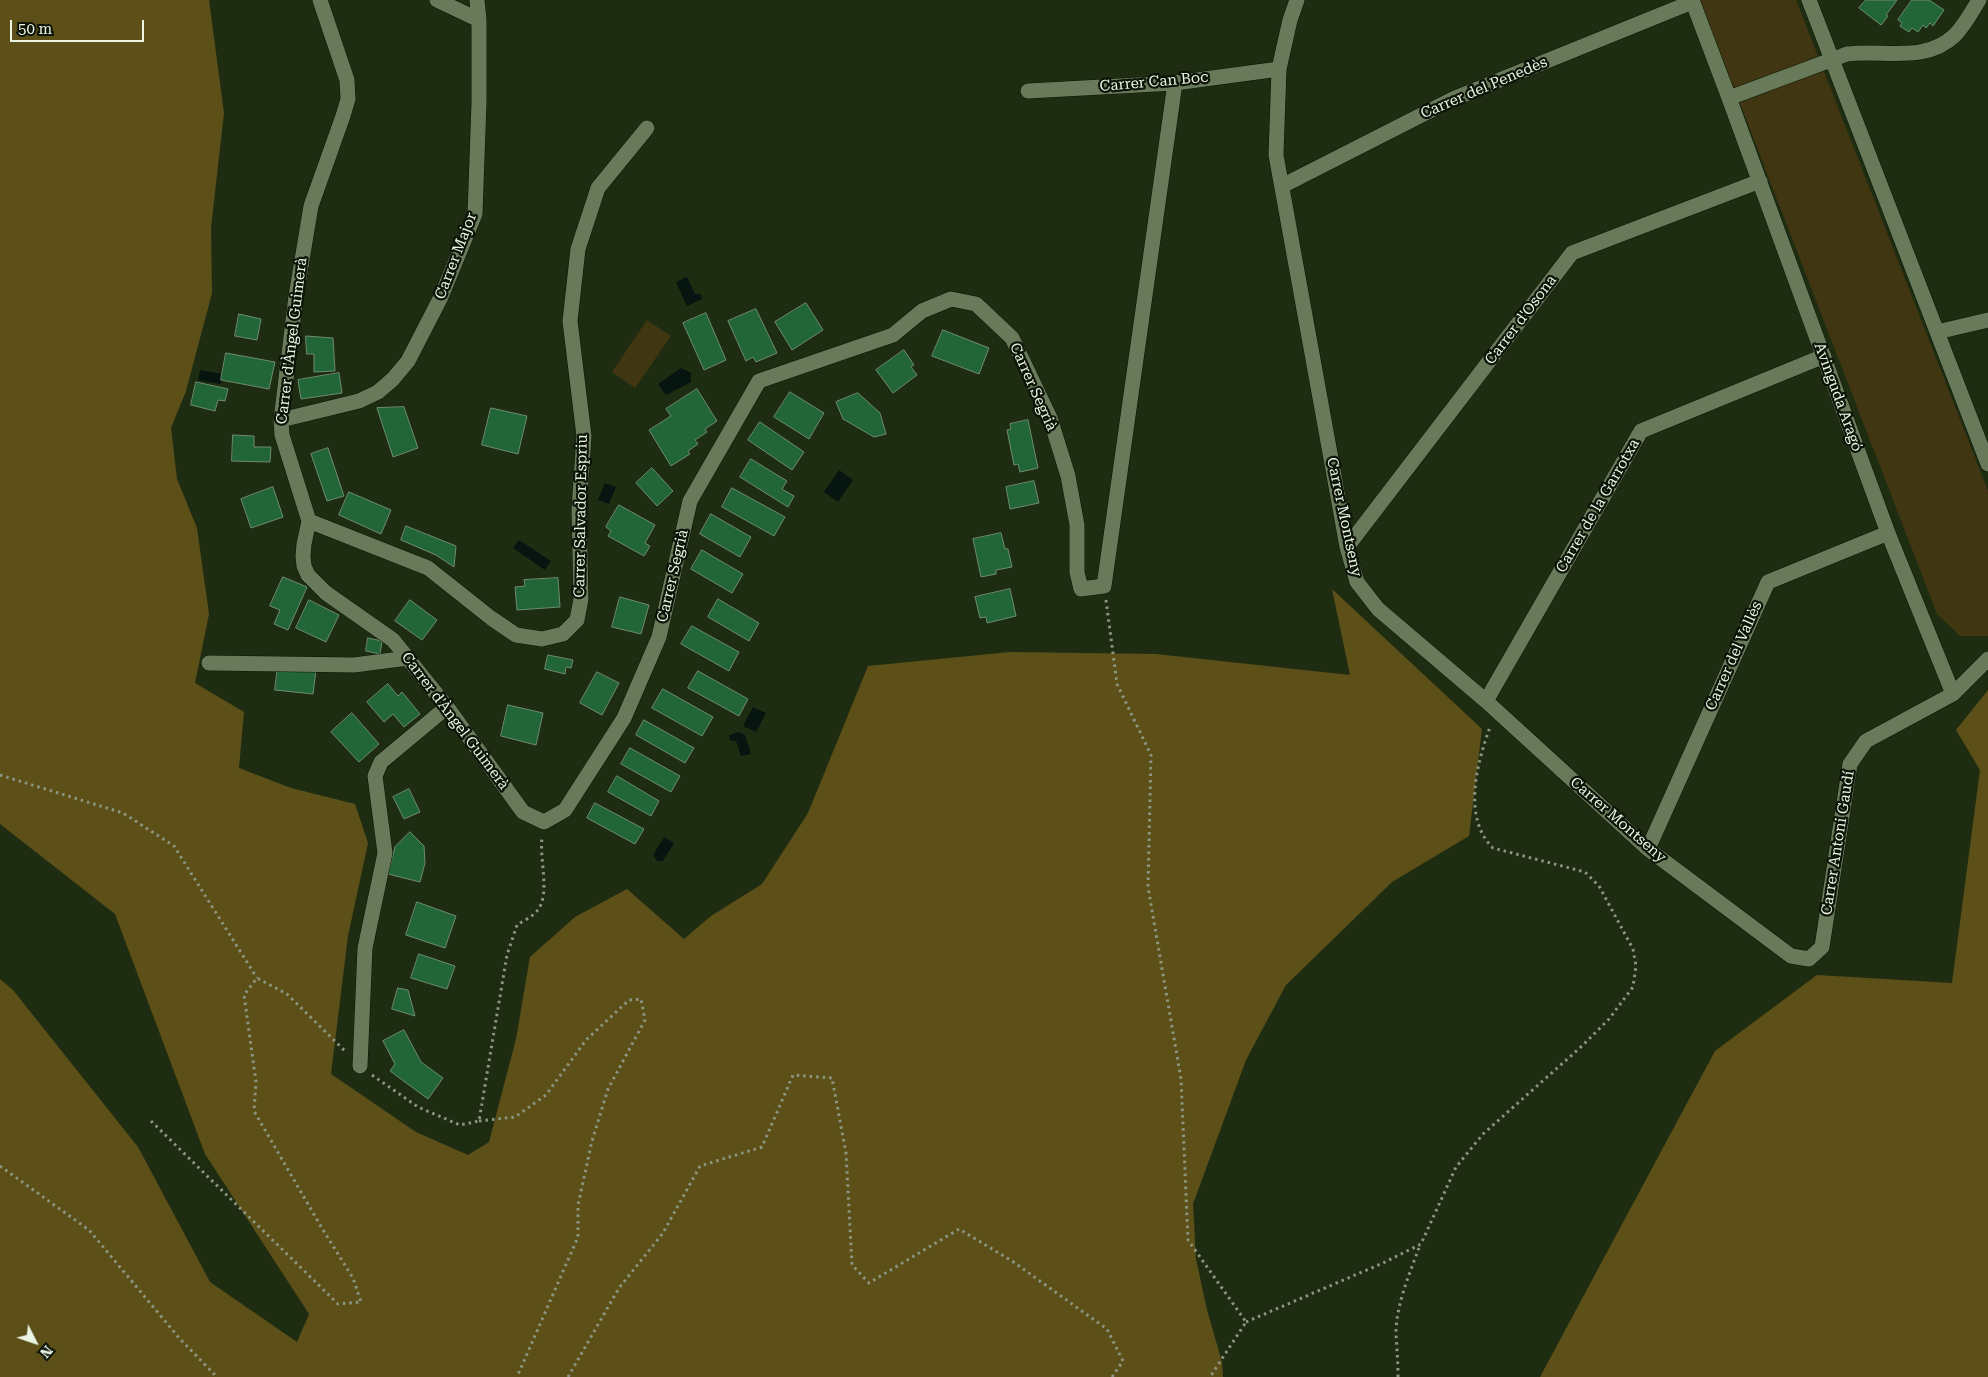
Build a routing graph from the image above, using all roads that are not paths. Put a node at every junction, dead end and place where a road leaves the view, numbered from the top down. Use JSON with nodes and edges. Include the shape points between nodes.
{"nodes":[{"id":1,"x":320,"y":0,"type":"edge"},
{"id":2,"x":437,"y":0,"type":"edge"},
{"id":3,"x":477,"y":0,"type":"edge"},
{"id":4,"x":1297,"y":0,"type":"edge"},
{"id":5,"x":1809,"y":0,"type":"edge"},
{"id":6,"x":1979,"y":0,"type":"edge"},
{"id":7,"x":1692,"y":1,"type":"edge"},
{"id":8,"x":479,"y":20,"type":"junction"},
{"id":9,"x":1832,"y":59,"type":"junction"},
{"id":10,"x":1279,"y":69,"type":"junction"},
{"id":11,"x":1175,"y":82,"type":"junction"},
{"id":12,"x":1028,"y":91,"type":"dead end"},
{"id":13,"x":1729,"y":98,"type":"junction"},
{"id":14,"x":647,"y":128,"type":"dead end"},
{"id":15,"x":1760,"y":181,"type":"junction"},
{"id":16,"x":1282,"y":186,"type":"junction"},
{"id":17,"x":1988,"y":320,"type":"edge"},
{"id":18,"x":1937,"y":332,"type":"junction"},
{"id":19,"x":1824,"y":356,"type":"junction"},
{"id":20,"x":280,"y":420,"type":"junction"},
{"id":21,"x":1988,"y":464,"type":"edge"},
{"id":22,"x":309,"y":521,"type":"junction"},
{"id":23,"x":1888,"y":533,"type":"junction"},
{"id":24,"x":1347,"y":547,"type":"junction"},
{"id":25,"x":408,"y":658,"type":"junction"},
{"id":26,"x":1988,"y":659,"type":"edge"},
{"id":27,"x":210,"y":663,"type":"dead end"},
{"id":28,"x":1953,"y":694,"type":"junction"},
{"id":29,"x":1491,"y":705,"type":"junction"},
{"id":30,"x":447,"y":707,"type":"junction"},
{"id":31,"x":523,"y":812,"type":"joint"},
{"id":32,"x":1648,"y":849,"type":"junction"},
{"id":33,"x":1822,"y":948,"type":"joint"},
{"id":34,"x":360,"y":1066,"type":"road end"}],
"edges":[{"from":1,"to":20,"type":"street","name":"Carrer d'Àngel Guimerà","via":[[346,80],[348,99],[311,206]]},
{"from":2,"to":8,"type":"street"},
{"from":3,"to":8,"type":"street","name":"Carrer Major"},
{"from":4,"to":10,"type":"street","name":"Carrer Montseny"},
{"from":5,"to":9,"type":"street"},
{"from":6,"to":9,"type":"street","via":[[1955,35],[1942,45],[1918,53],[1861,52]]},
{"from":7,"to":13,"type":"street","name":"Avinguda Aragó"},
{"from":7,"to":16,"type":"street","name":"Carrer del Penedès","via":[[1453,99]]},
{"from":8,"to":20,"type":"street","name":"Carrer Major","via":[[475,214],[433,313],[408,361],[378,392],[359,401]]},
{"from":9,"to":13,"type":"street"},
{"from":9,"to":18,"type":"street"},
{"from":10,"to":11,"type":"street","name":"Carrer Can Boc"},
{"from":10,"to":16,"type":"street","name":"Carrer Montseny","via":[[1276,155]]},
{"from":11,"to":12,"type":"street","name":"Carrer Can Boc"},
{"from":11,"to":31,"type":"street","name":"Carrer Segrià","via":[[1104,586],[1081,589],[1068,476],[1050,418],[1012,338],[976,304],[951,299],[922,310],[893,336],[759,381],[690,501],[660,636],[624,718],[565,810],[544,822]]},
{"from":13,"to":15,"type":"street","name":"Avinguda Aragó"},
{"from":14,"to":22,"type":"street","name":"Carrer Salvador Espriu","via":[[598,188],[578,249],[570,322],[584,436],[579,509],[581,599],[577,620],[563,634],[542,639],[516,634],[490,618],[428,568]]},
{"from":15,"to":19,"type":"street","name":"Avinguda Aragó"},
{"from":15,"to":24,"type":"street","name":"Carrer d'Osona","via":[[1572,253]]},
{"from":16,"to":24,"type":"street","name":"Carrer Montseny"},
{"from":17,"to":18,"type":"street"},
{"from":18,"to":21,"type":"street"},
{"from":19,"to":23,"type":"street","name":"Avinguda Aragó"},
{"from":19,"to":29,"type":"street","name":"Carrer de la Garrotxa","via":[[1641,431]]},
{"from":20,"to":22,"type":"street","name":"Carrer d'Àngel Guimerà"},
{"from":22,"to":25,"type":"street","name":"Carrer d'Àngel Guimerà","via":[[303,556],[304,566],[314,584],[393,640]]},
{"from":23,"to":28,"type":"street","name":"Avinguda Aragó"},
{"from":23,"to":32,"type":"street","name":"Carrer del Vallès","via":[[1768,582]]},
{"from":24,"to":29,"type":"street","name":"Carrer Montseny","via":[[1357,582],[1378,609]]},
{"from":25,"to":27,"type":"street","via":[[354,665]]},
{"from":25,"to":30,"type":"street","name":"Carrer d'Àngel Guimerà"},
{"from":26,"to":28,"type":"street","name":"Carrer Antoni Gaudí"},
{"from":28,"to":33,"type":"street","name":"Carrer Antoni Gaudí","via":[[1866,741],[1850,764]]},
{"from":29,"to":32,"type":"street","name":"Carrer Montseny"},
{"from":30,"to":31,"type":"street","name":"Carrer d'Àngel Guimerà"},
{"from":30,"to":34,"type":"street","via":[[381,762],[375,776],[385,853],[365,948]]},
{"from":32,"to":33,"type":"street","name":"Carrer Montseny","via":[[1791,956],[1809,959]]}]}
